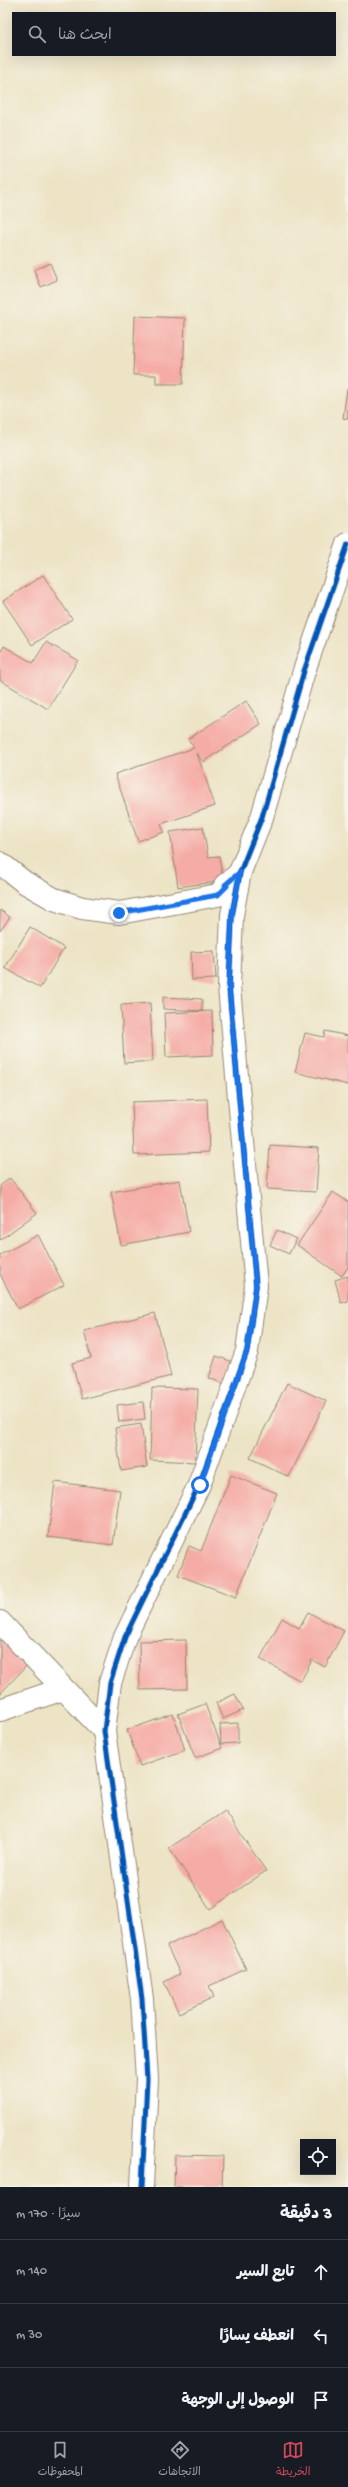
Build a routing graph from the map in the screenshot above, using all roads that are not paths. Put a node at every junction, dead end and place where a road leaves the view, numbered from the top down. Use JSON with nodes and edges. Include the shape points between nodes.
{"nodes":[{"id":1,"x":348,"y":544,"type":"edge"},
{"id":2,"x":0,"y":863,"type":"edge"},
{"id":3,"x":240,"y":872,"type":"junction"},
{"id":4,"x":0,"y":1622,"type":"edge"},
{"id":5,"x":63,"y":1689,"type":"junction"},
{"id":6,"x":0,"y":1710,"type":"edge"},
{"id":7,"x":104,"y":1731,"type":"junction"},
{"id":8,"x":142,"y":2187,"type":"edge"}],
"edges":[{"from":1,"to":3,"type":"street","via":[[304,671],[262,817]]},
{"from":2,"to":3,"type":"street","via":[[24,882],[54,899],[82,908],[119,913],[218,895]]},
{"from":3,"to":7,"type":"street","via":[[232,915],[229,987],[256,1286],[247,1351],[200,1485],[125,1637],[110,1683]]},
{"from":4,"to":5,"type":"street"},
{"from":5,"to":6,"type":"street"},
{"from":5,"to":7,"type":"street"},
{"from":7,"to":8,"type":"street","via":[[142,1999],[147,2079]]}]}
